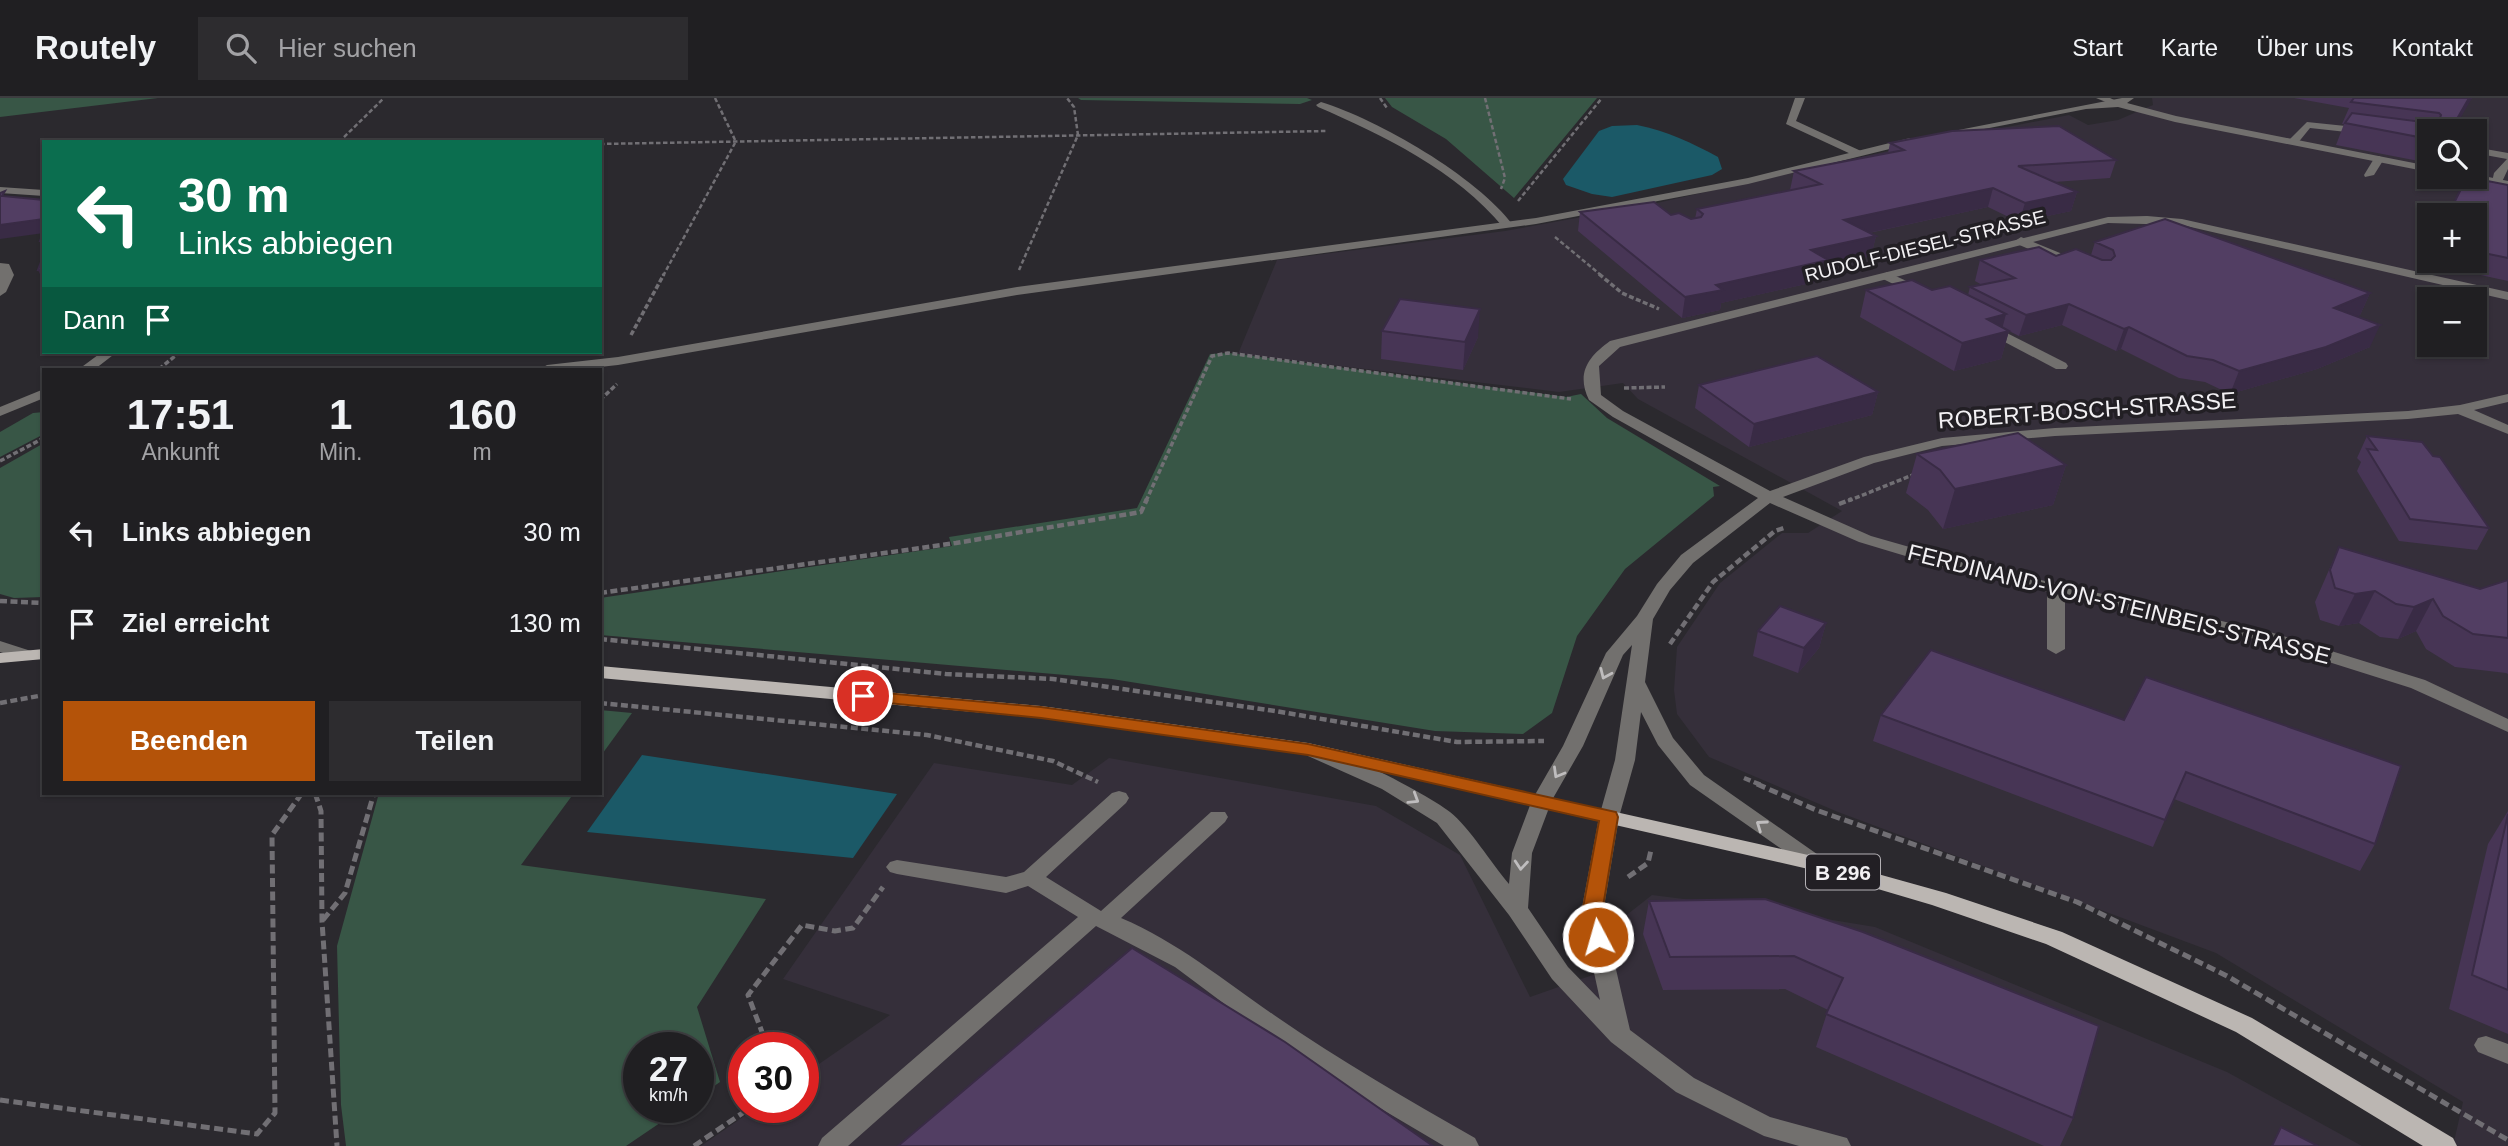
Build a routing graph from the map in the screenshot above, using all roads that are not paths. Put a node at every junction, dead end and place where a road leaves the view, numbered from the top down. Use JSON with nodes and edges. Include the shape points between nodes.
{"nodes":[{"id":1,"x":1800,"y":98,"type":"edge"},
{"id":2,"x":2101,"y":98,"type":"edge"},
{"id":3,"x":2129,"y":98,"type":"edge"},
{"id":4,"x":2118,"y":104,"type":"junction"},
{"id":5,"x":1321,"y":106,"type":"dead end"},
{"id":6,"x":2371,"y":132,"type":"edge"},
{"id":7,"x":1929,"y":137,"type":"edge"},
{"id":8,"x":1916,"y":140,"type":"edge"},
{"id":9,"x":2293,"y":142,"type":"junction"},
{"id":10,"x":2487,"y":152,"type":"edge"},
{"id":11,"x":1857,"y":153,"type":"junction"},
{"id":12,"x":2508,"y":156,"type":"edge"},
{"id":13,"x":2379,"y":159,"type":"junction"},
{"id":14,"x":2508,"y":162,"type":"edge"},
{"id":15,"x":2417,"y":167,"type":"edge"},
{"id":16,"x":2369,"y":175,"type":"dead end"},
{"id":17,"x":2502,"y":183,"type":"edge"},
{"id":18,"x":0,"y":190,"type":"edge"},
{"id":19,"x":42,"y":193,"type":"edge"},
{"id":20,"x":1504,"y":220,"type":"junction"},
{"id":21,"x":2021,"y":241,"type":"junction"},
{"id":22,"x":2066,"y":260,"type":"edge"},
{"id":23,"x":0,"y":267,"type":"edge"},
{"id":24,"x":1887,"y":276,"type":"junction"},
{"id":25,"x":0,"y":292,"type":"edge"},
{"id":26,"x":2508,"y":296,"type":"edge"},
{"id":27,"x":1937,"y":302,"type":"edge"},
{"id":28,"x":1974,"y":321,"type":"edge"},
{"id":29,"x":107,"y":354,"type":"edge"},
{"id":30,"x":2061,"y":366,"type":"dead end"},
{"id":31,"x":87,"y":368,"type":"edge"},
{"id":32,"x":556,"y":368,"type":"edge"},
{"id":33,"x":40,"y":397,"type":"edge"},
{"id":34,"x":2508,"y":397,"type":"edge"},
{"id":35,"x":2460,"y":409,"type":"junction"},
{"id":36,"x":0,"y":412,"type":"edge"},
{"id":37,"x":0,"y":423,"type":"edge"},
{"id":38,"x":2508,"y":430,"type":"edge"},
{"id":39,"x":1769,"y":497,"type":"junction"},
{"id":40,"x":2056,"y":590,"type":"junction"},
{"id":41,"x":1644,"y":619,"type":"junction"},
{"id":42,"x":0,"y":646,"type":"edge"},
{"id":43,"x":2056,"y":649,"type":"dead end"},
{"id":44,"x":34,"y":654,"type":"edge"},
{"id":45,"x":0,"y":658,"type":"edge"},
{"id":46,"x":602,"y":672,"type":"edge"},
{"id":47,"x":1635,"y":681,"type":"junction"},
{"id":48,"x":2508,"y":726,"type":"edge"},
{"id":49,"x":1308,"y":749,"type":"junction"},
{"id":50,"x":1119,"y":798,"type":"road end"},
{"id":51,"x":1542,"y":800,"type":"junction"},
{"id":52,"x":1218,"y":817,"type":"dead end"},
{"id":53,"x":1609,"y":817,"type":"junction"},
{"id":54,"x":1817,"y":864,"type":"junction"},
{"id":55,"x":897,"y":867,"type":"road end"},
{"id":56,"x":1031,"y":878,"type":"junction"},
{"id":57,"x":1517,"y":909,"type":"junction"},
{"id":58,"x":1098,"y":919,"type":"junction"},
{"id":59,"x":1619,"y":1035,"type":"junction"},
{"id":60,"x":831,"y":1146,"type":"edge"},
{"id":61,"x":1466,"y":1146,"type":"edge"},
{"id":62,"x":1838,"y":1146,"type":"edge"},
{"id":63,"x":2444,"y":1146,"type":"edge"}],
"edges":[{"from":1,"to":11,"type":"street","via":[[1790,122]]},
{"from":2,"to":4,"type":"street"},
{"from":3,"to":4,"type":"street"},
{"from":4,"to":7,"type":"street","via":[[2086,106]]},
{"from":4,"to":9,"type":"street"},
{"from":5,"to":20,"type":"street","via":[[1410,149],[1466,185]]},
{"from":6,"to":9,"type":"street","via":[[2307,125]]},
{"from":8,"to":11,"type":"street"},
{"from":9,"to":13,"type":"street"},
{"from":10,"to":12,"type":"street"},
{"from":11,"to":20,"type":"street","via":[[1649,205],[1536,221]]},
{"from":13,"to":15,"type":"street"},
{"from":13,"to":16,"type":"street"},
{"from":14,"to":17,"type":"street","via":[[2499,173]]},
{"from":18,"to":19,"type":"street"},
{"from":20,"to":32,"type":"street","via":[[1017,291]]},
{"from":21,"to":22,"type":"street"},
{"from":21,"to":24,"type":"street","name":"RUDOLF-DIESEL-STRASSE"},
{"from":21,"to":26,"type":"street","name":"RUDOLF-DIESEL-STRASSE","via":[[2108,220],[2182,222]]},
{"from":23,"to":25,"type":"street","via":[[5,267],[8,275]]},
{"from":24,"to":27,"type":"street"},
{"from":24,"to":39,"type":"street","name":"RUDOLF-DIESEL-STRASSE","via":[[1615,344],[1594,359],[1588,371],[1593,393],[1618,414]]},
{"from":28,"to":30,"type":"street"},
{"from":29,"to":31,"type":"street"},
{"from":33,"to":36,"type":"street"},
{"from":33,"to":37,"type":"street"},
{"from":34,"to":35,"type":"street","name":"ROBERT-BOSCH-STRASSE"},
{"from":35,"to":38,"type":"street"},
{"from":35,"to":39,"type":"street","name":"ROBERT-BOSCH-STRASSE","via":[[1942,442],[1869,460]]},
{"from":39,"to":40,"type":"street","name":"FERDINAND-VON-STEINBEIS-STRASSE","via":[[1865,539]]},
{"from":39,"to":41,"type":"street","name":"ROBERT-BOSCH-STRASSE","via":[[1687,559]]},
{"from":40,"to":43,"type":"street"},
{"from":40,"to":48,"type":"street","name":"FERDINAND-VON-STEINBEIS-STRASSE","via":[[2264,636],[2418,684]]},
{"from":41,"to":47,"type":"street","name":"ROBERT-BOSCH-STRASSE"},
{"from":41,"to":51,"type":"street","name":"ROBERT-BOSCH-STRASSE","one_way":true,"via":[[1615,653],[1573,746]]},
{"from":42,"to":44,"type":"street"},
{"from":44,"to":45,"type":"main road"},
{"from":46,"to":49,"type":"main road","number":"B 296","via":[[1041,712]]},
{"from":47,"to":53,"type":"street","name":"ROBERT-BOSCH-STRASSE","via":[[1625,760]]},
{"from":54,"to":47,"type":"street","one_way":true,"via":[[1698,780],[1665,741]]},
{"from":49,"to":51,"type":"main road","number":"B 296"},
{"from":49,"to":57,"type":"street","one_way":true,"via":[[1389,784],[1444,818]]},
{"from":50,"to":56,"type":"street"},
{"from":51,"to":53,"type":"main road","number":"B 296"},
{"from":51,"to":57,"type":"street","name":"ROBERT-BOSCH-STRASSE","one_way":true,"via":[[1522,853]]},
{"from":52,"to":58,"type":"street"},
{"from":53,"to":54,"type":"main road","number":"B 296"},
{"from":53,"to":59,"type":"street","name":"ROBERT-BOSCH-STRASSE","via":[[1592,913]]},
{"from":54,"to":63,"type":"main road","number":"B 296","via":[[2054,938],[2244,1025]]},
{"from":55,"to":56,"type":"street","via":[[1006,885]]},
{"from":56,"to":58,"type":"street"},
{"from":57,"to":59,"type":"street","via":[[1560,973]]},
{"from":58,"to":60,"type":"street"},
{"from":58,"to":61,"type":"street","via":[[1184,961],[1360,1084]]},
{"from":59,"to":62,"type":"street","via":[[1685,1085],[1765,1126]]}]}
